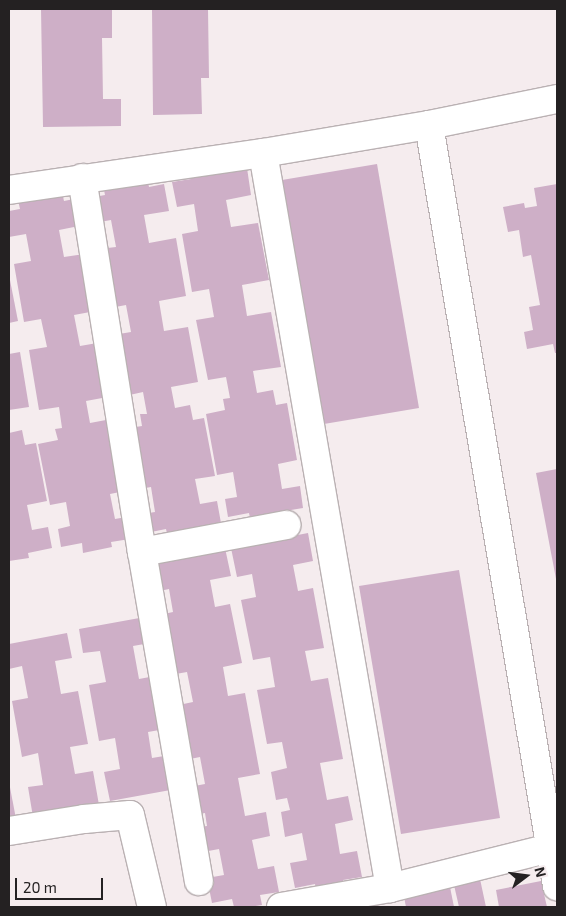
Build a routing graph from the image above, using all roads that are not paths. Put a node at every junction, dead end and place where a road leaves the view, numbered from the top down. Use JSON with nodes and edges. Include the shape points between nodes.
{"nodes":[{"id":1,"x":557,"y":99,"type":"edge"},
{"id":2,"x":428,"y":125,"type":"junction"},
{"id":3,"x":263,"y":152,"type":"junction"},
{"id":4,"x":82,"y":178,"type":"junction"},
{"id":5,"x":9,"y":190,"type":"edge"},
{"id":6,"x":286,"y":525,"type":"dead end"},
{"id":7,"x":142,"y":552,"type":"junction"},
{"id":8,"x":9,"y":831,"type":"edge"},
{"id":9,"x":550,"y":848,"type":"junction"},
{"id":10,"x":199,"y":881,"type":"dead end"},
{"id":11,"x":557,"y":886,"type":"edge"},
{"id":12,"x":390,"y":888,"type":"junction"},
{"id":13,"x":152,"y":907,"type":"edge"},
{"id":14,"x":280,"y":907,"type":"edge"}],
"edges":[{"from":1,"to":2,"type":"street"},
{"from":2,"to":3,"type":"street"},
{"from":2,"to":9,"type":"street"},
{"from":3,"to":4,"type":"street"},
{"from":3,"to":12,"type":"street"},
{"from":4,"to":5,"type":"street"},
{"from":4,"to":7,"type":"street"},
{"from":6,"to":7,"type":"street"},
{"from":7,"to":10,"type":"street"},
{"from":8,"to":13,"type":"street","via":[[130,815]]},
{"from":9,"to":11,"type":"street"},
{"from":9,"to":12,"type":"street"},
{"from":12,"to":14,"type":"street"}]}
